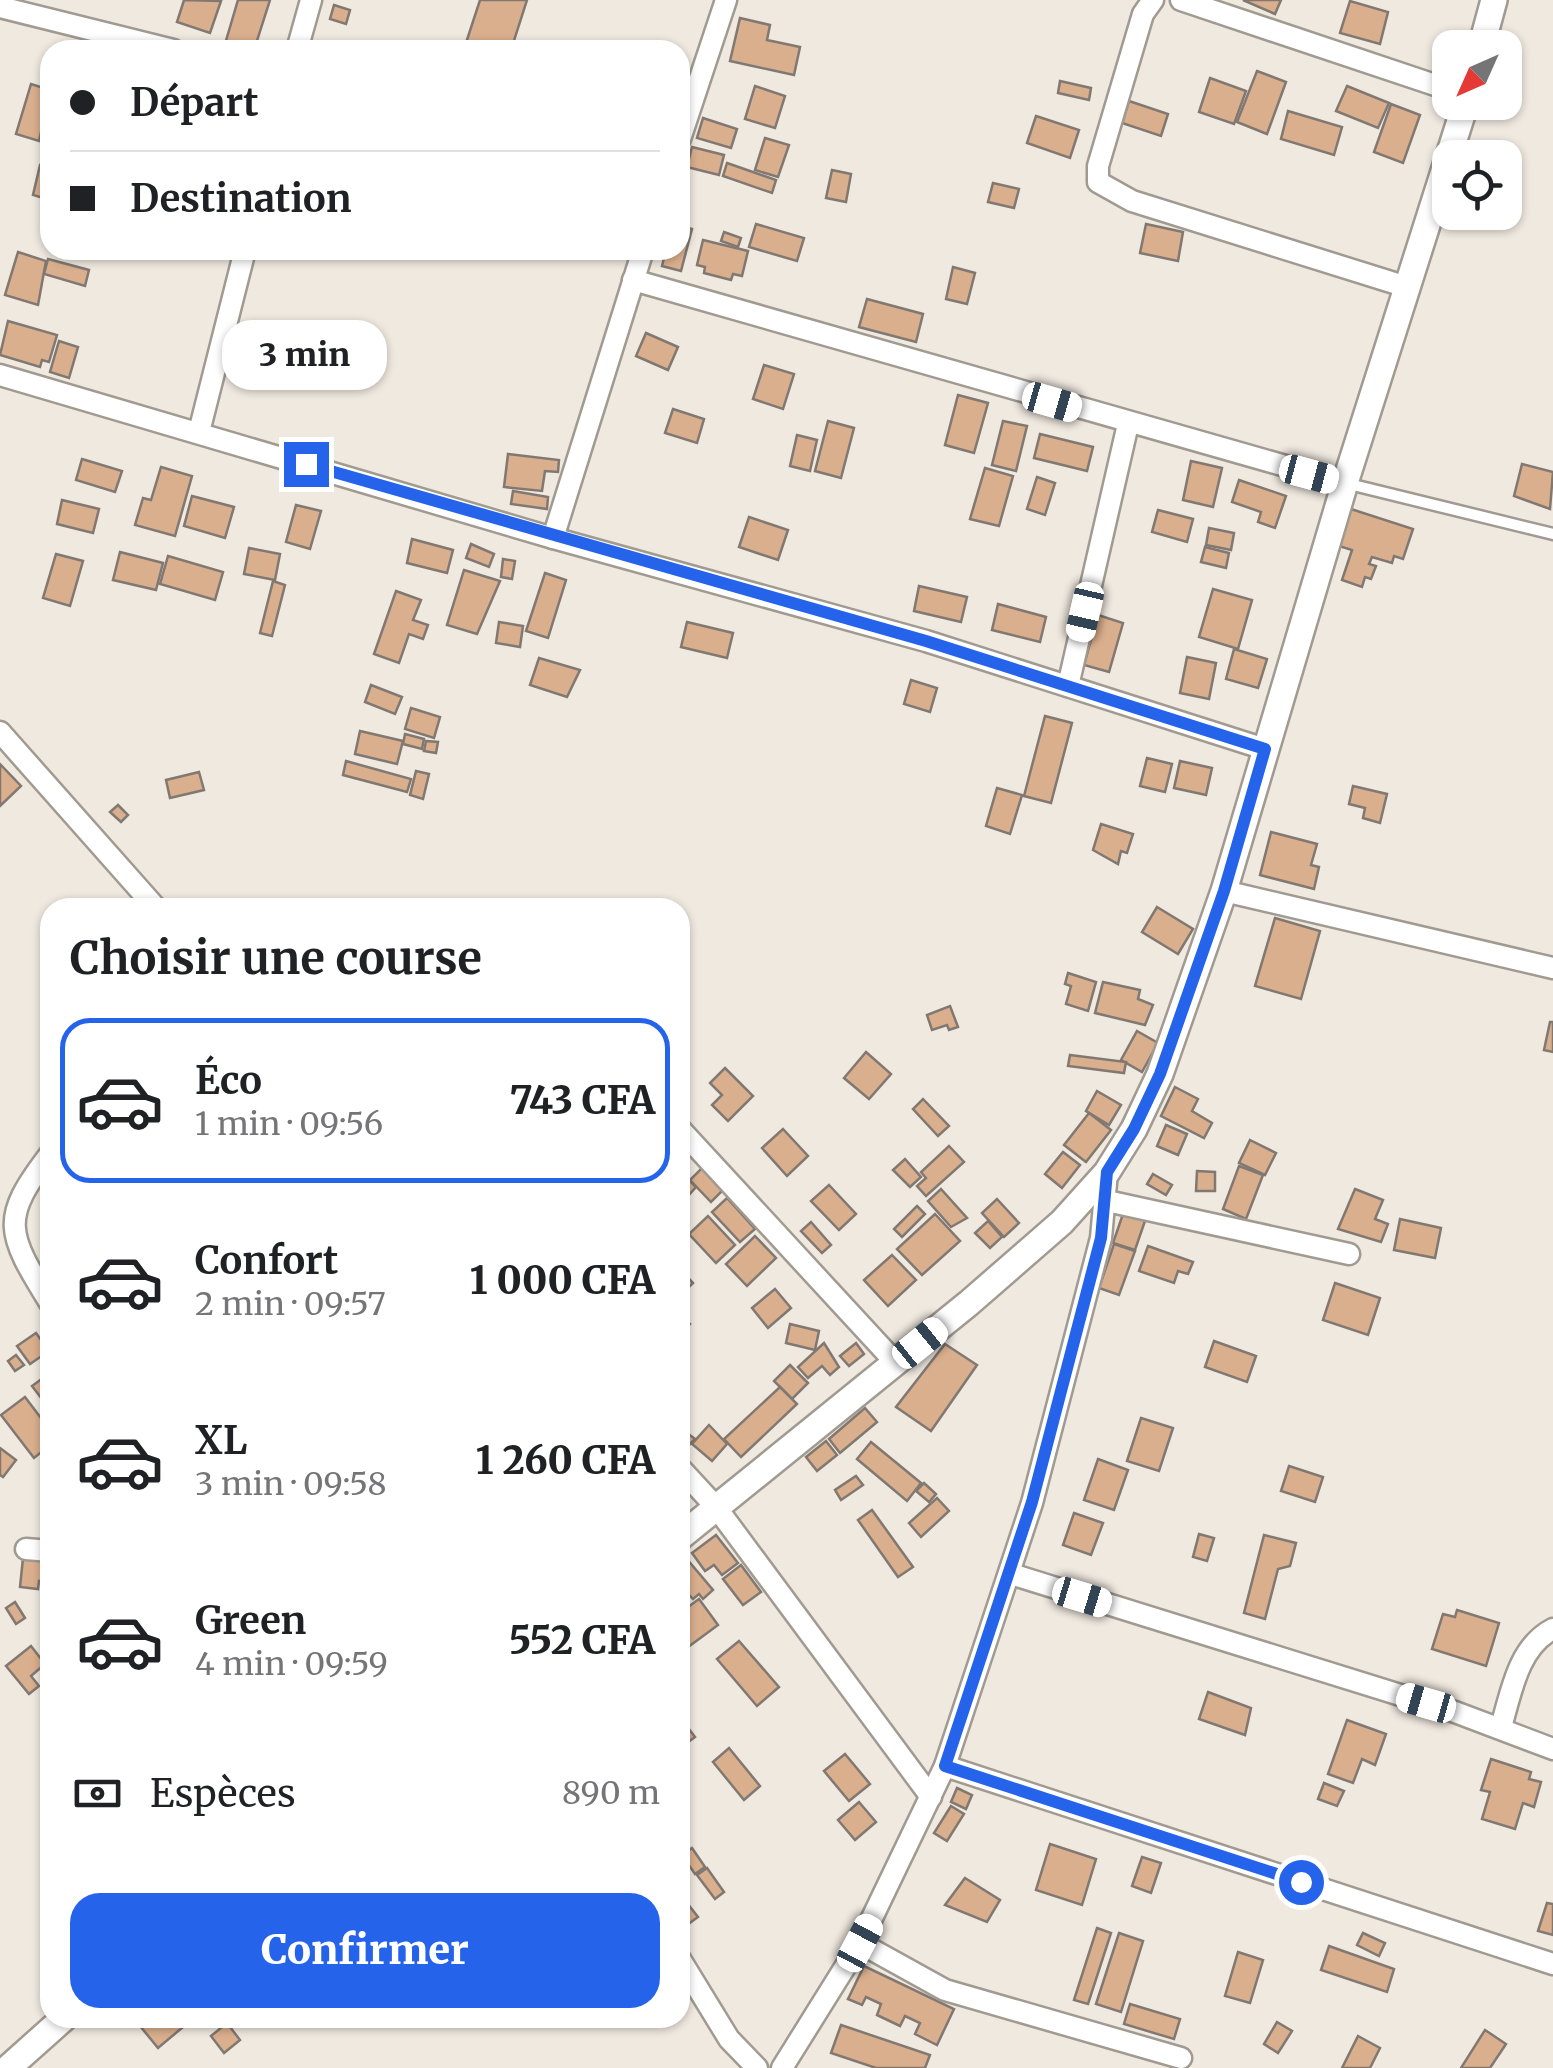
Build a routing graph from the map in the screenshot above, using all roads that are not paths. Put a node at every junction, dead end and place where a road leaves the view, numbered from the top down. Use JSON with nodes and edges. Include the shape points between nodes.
{"nodes":[{"id":1,"x":311,"y":0,"type":"edge"},
{"id":2,"x":726,"y":0,"type":"edge"},
{"id":3,"x":1153,"y":0,"type":"edge"},
{"id":4,"x":1181,"y":0,"type":"edge"},
{"id":5,"x":1494,"y":0,"type":"edge"},
{"id":6,"x":0,"y":7,"type":"edge"},
{"id":7,"x":1486,"y":30,"type":"edge"},
{"id":8,"x":132,"y":40,"type":"edge"},
{"id":9,"x":299,"y":40,"type":"edge"},
{"id":10,"x":1432,"y":84,"type":"edge"},
{"id":11,"x":690,"y":108,"type":"edge"},
{"id":12,"x":1460,"y":120,"type":"edge"},
{"id":13,"x":242,"y":260,"type":"edge"},
{"id":14,"x":640,"y":260,"type":"edge"},
{"id":15,"x":633,"y":280,"type":"junction"},
{"id":16,"x":1407,"y":287,"type":"junction"},
{"id":17,"x":0,"y":376,"type":"edge"},
{"id":18,"x":1128,"y":424,"type":"junction"},
{"id":19,"x":199,"y":432,"type":"junction"},
{"id":20,"x":1345,"y":483,"type":"junction"},
{"id":21,"x":1553,"y":534,"type":"edge"},
{"id":22,"x":553,"y":538,"type":"junction"},
{"id":23,"x":1068,"y":686,"type":"junction"},
{"id":24,"x":0,"y":732,"type":"edge"},
{"id":25,"x":1265,"y":749,"type":"junction"},
{"id":26,"x":1224,"y":891,"type":"junction"},
{"id":27,"x":147,"y":898,"type":"edge"},
{"id":28,"x":1553,"y":968,"type":"edge"},
{"id":29,"x":690,"y":1140,"type":"edge"},
{"id":30,"x":40,"y":1164,"type":"edge"},
{"id":31,"x":1107,"y":1172,"type":"junction"},
{"id":32,"x":1107,"y":1201,"type":"junction"},
{"id":33,"x":1348,"y":1254,"type":"dead end"},
{"id":34,"x":40,"y":1286,"type":"edge"},
{"id":35,"x":895,"y":1362,"type":"junction"},
{"id":36,"x":690,"y":1479,"type":"edge"},
{"id":37,"x":716,"y":1508,"type":"junction"},
{"id":38,"x":690,"y":1528,"type":"edge"},
{"id":39,"x":26,"y":1549,"type":"dead end"},
{"id":40,"x":40,"y":1550,"type":"edge"},
{"id":41,"x":1011,"y":1574,"type":"junction"},
{"id":42,"x":1553,"y":1629,"type":"edge"},
{"id":43,"x":1502,"y":1727,"type":"junction"},
{"id":44,"x":1553,"y":1749,"type":"edge"},
{"id":45,"x":945,"y":1766,"type":"junction"},
{"id":46,"x":930,"y":1797,"type":"junction"},
{"id":47,"x":860,"y":1943,"type":"junction"},
{"id":48,"x":1553,"y":1964,"type":"edge"},
{"id":49,"x":690,"y":1975,"type":"edge"},
{"id":50,"x":53,"y":2028,"type":"edge"},
{"id":51,"x":1181,"y":2058,"type":"dead end"},
{"id":52,"x":8,"y":2068,"type":"edge"},
{"id":53,"x":758,"y":2068,"type":"edge"},
{"id":54,"x":782,"y":2068,"type":"edge"}],
"edges":[{"from":1,"to":9,"type":"street"},
{"from":2,"to":11,"type":"street"},
{"from":3,"to":16,"type":"street","via":[[1143,14],[1098,182],[1132,201]]},
{"from":4,"to":10,"type":"street"},
{"from":5,"to":7,"type":"street"},
{"from":6,"to":8,"type":"street"},
{"from":12,"to":16,"type":"street"},
{"from":13,"to":19,"type":"street"},
{"from":14,"to":15,"type":"street"},
{"from":15,"to":18,"type":"street"},
{"from":15,"to":22,"type":"street"},
{"from":16,"to":20,"type":"street"},
{"from":17,"to":19,"type":"street"},
{"from":18,"to":20,"type":"street"},
{"from":18,"to":23,"type":"street"},
{"from":19,"to":22,"type":"street"},
{"from":20,"to":21,"type":"lane"},
{"from":20,"to":25,"type":"street"},
{"from":22,"to":23,"type":"street"},
{"from":23,"to":25,"type":"street"},
{"from":24,"to":27,"type":"street"},
{"from":25,"to":26,"type":"street"},
{"from":26,"to":28,"type":"street"},
{"from":26,"to":31,"type":"street","via":[[1160,1074]]},
{"from":29,"to":35,"type":"street"},
{"from":30,"to":34,"type":"street","via":[[12,1193],[4,1224]]},
{"from":31,"to":32,"type":"street"},
{"from":31,"to":35,"type":"street","via":[[1062,1222]]},
{"from":32,"to":33,"type":"street"},
{"from":32,"to":41,"type":"street"},
{"from":35,"to":37,"type":"street"},
{"from":36,"to":37,"type":"street"},
{"from":37,"to":38,"type":"street"},
{"from":37,"to":46,"type":"street"},
{"from":39,"to":40,"type":"street"},
{"from":41,"to":43,"type":"street"},
{"from":41,"to":45,"type":"street"},
{"from":42,"to":43,"type":"street","via":[[1516,1674]]},
{"from":43,"to":44,"type":"street"},
{"from":45,"to":46,"type":"street"},
{"from":45,"to":48,"type":"street"},
{"from":46,"to":47,"type":"street"},
{"from":47,"to":51,"type":"street","via":[[945,1990]]},
{"from":47,"to":54,"type":"street"},
{"from":49,"to":53,"type":"street","via":[[735,2048]]},
{"from":50,"to":52,"type":"street"}]}
